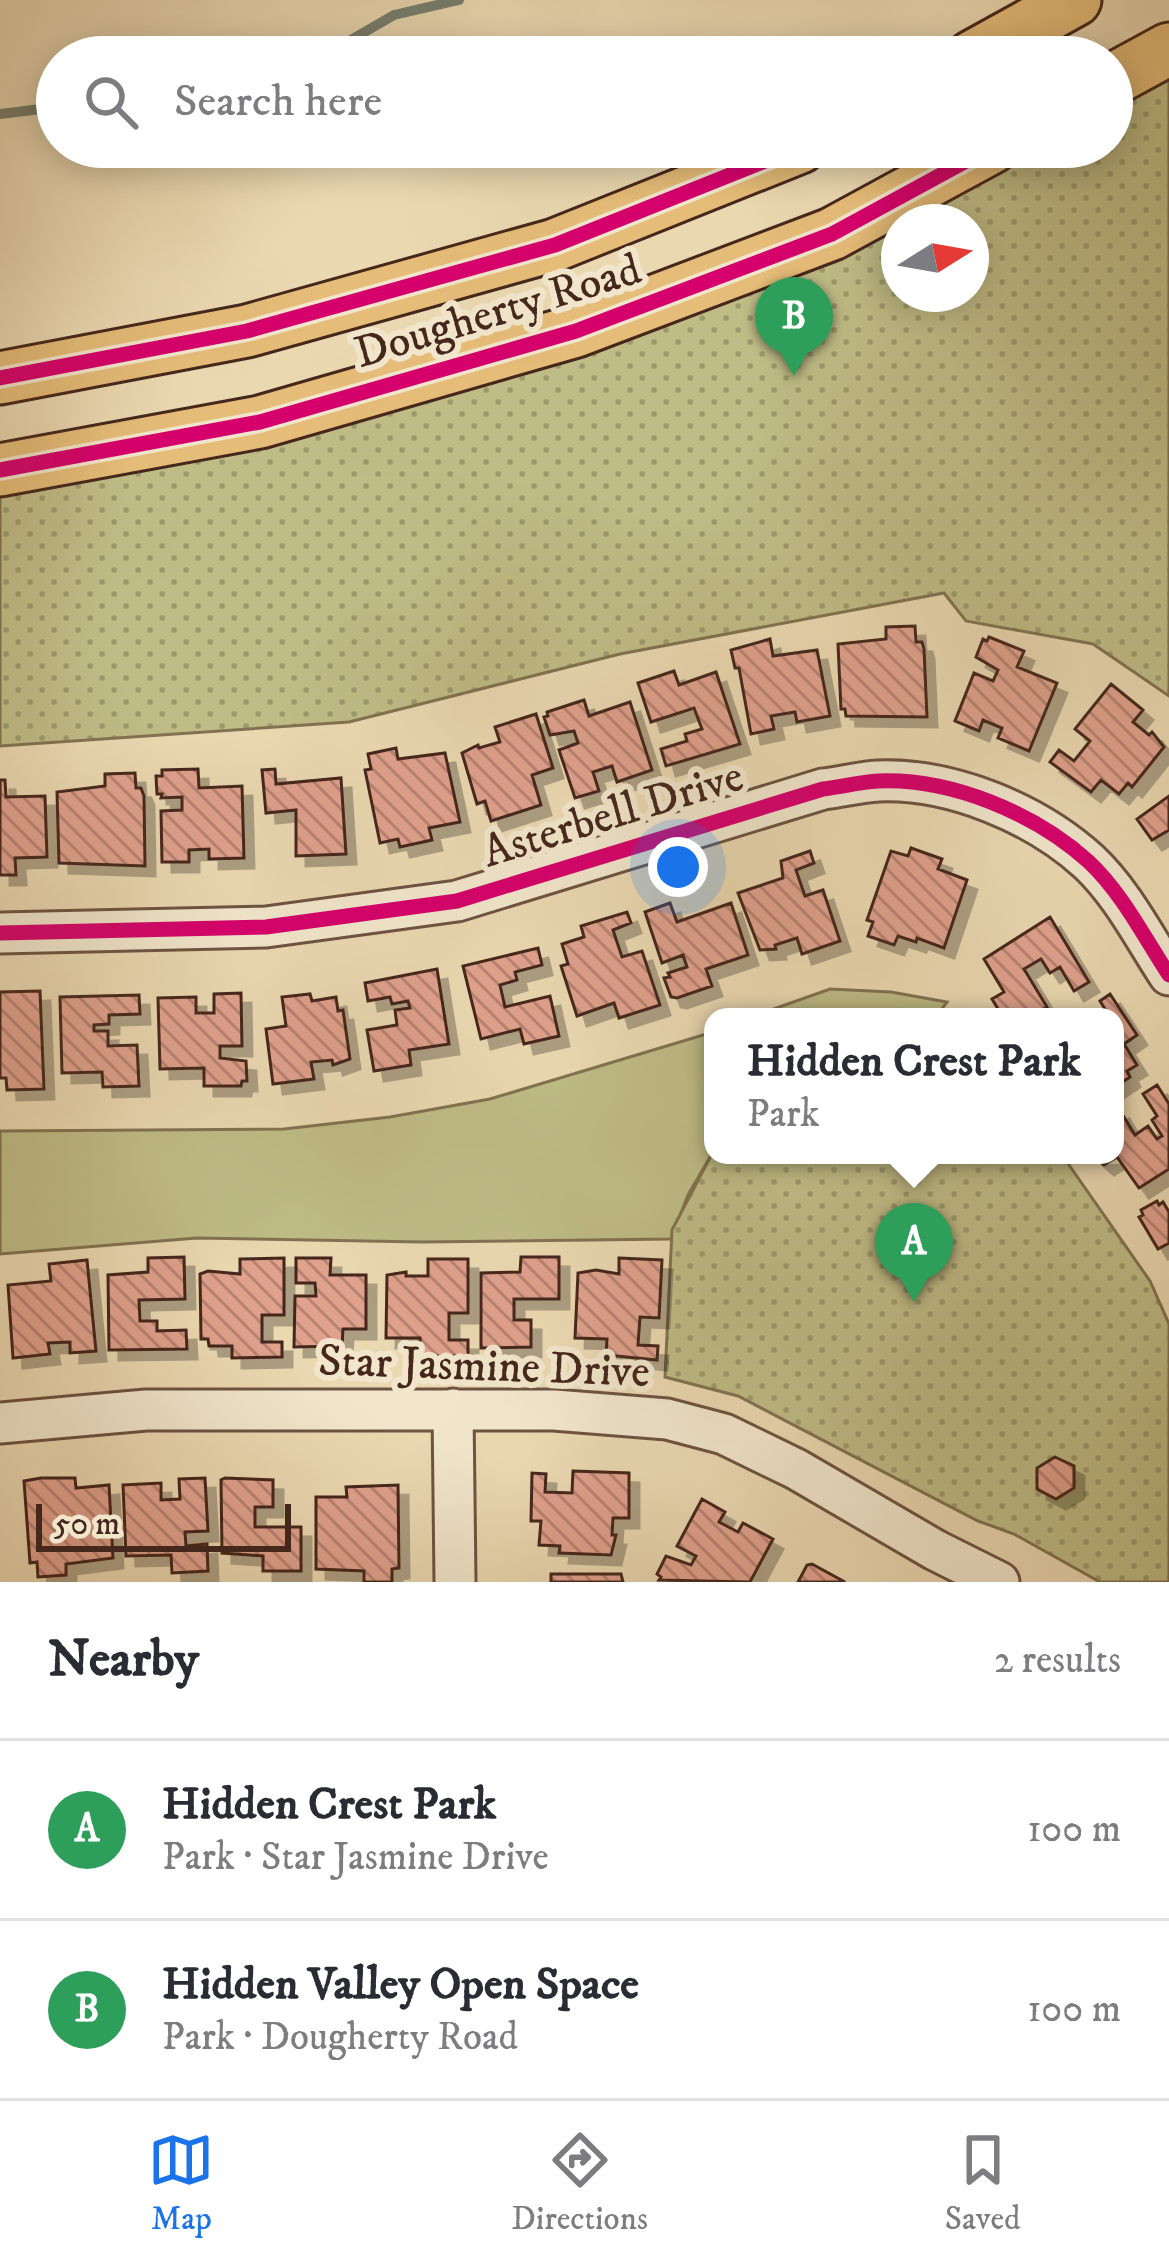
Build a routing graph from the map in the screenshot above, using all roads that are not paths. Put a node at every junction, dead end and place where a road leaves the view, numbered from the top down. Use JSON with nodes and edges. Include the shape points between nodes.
{"nodes":[{"id":1,"x":1075,"y":0,"type":"edge"},
{"id":2,"x":1010,"y":36,"type":"edge"},
{"id":3,"x":1169,"y":49,"type":"edge"},
{"id":4,"x":1133,"y":69,"type":"edge"},
{"id":5,"x":748,"y":168,"type":"edge"},
{"id":6,"x":953,"y":168,"type":"edge"},
{"id":7,"x":0,"y":378,"type":"edge"},
{"id":8,"x":0,"y":470,"type":"edge"},
{"id":9,"x":0,"y":933,"type":"edge"},
{"id":10,"x":1169,"y":975,"type":"edge"},
{"id":11,"x":452,"y":1409,"type":"junction"},
{"id":12,"x":0,"y":1423,"type":"edge"},
{"id":13,"x":928,"y":1566,"type":"edge"},
{"id":14,"x":455,"y":1582,"type":"edge"},
{"id":15,"x":999,"y":1582,"type":"edge"}],
"edges":[{"from":1,"to":2,"type":"main road"},
{"from":3,"to":4,"type":"main road"},
{"from":5,"to":7,"type":"main road","name":"Dougherty Road","via":[[555,245],[247,331]]},
{"from":6,"to":8,"type":"main road","name":"Dougherty Road","via":[[832,234],[576,331],[260,422]]},
{"from":9,"to":10,"type":"street","name":"Asterbell Drive","via":[[266,927],[418,908],[878,781],[960,792],[1031,820],[1089,862]]},
{"from":11,"to":12,"type":"street","name":"Star Jasmine Drive","via":[[146,1410]]},
{"from":11,"to":13,"type":"street","name":"Star Jasmine Drive","via":[[667,1419],[724,1434],[796,1469]]},
{"from":11,"to":14,"type":"street"},
{"from":13,"to":15,"type":"street","name":"Star Jasmine Drive"}]}
